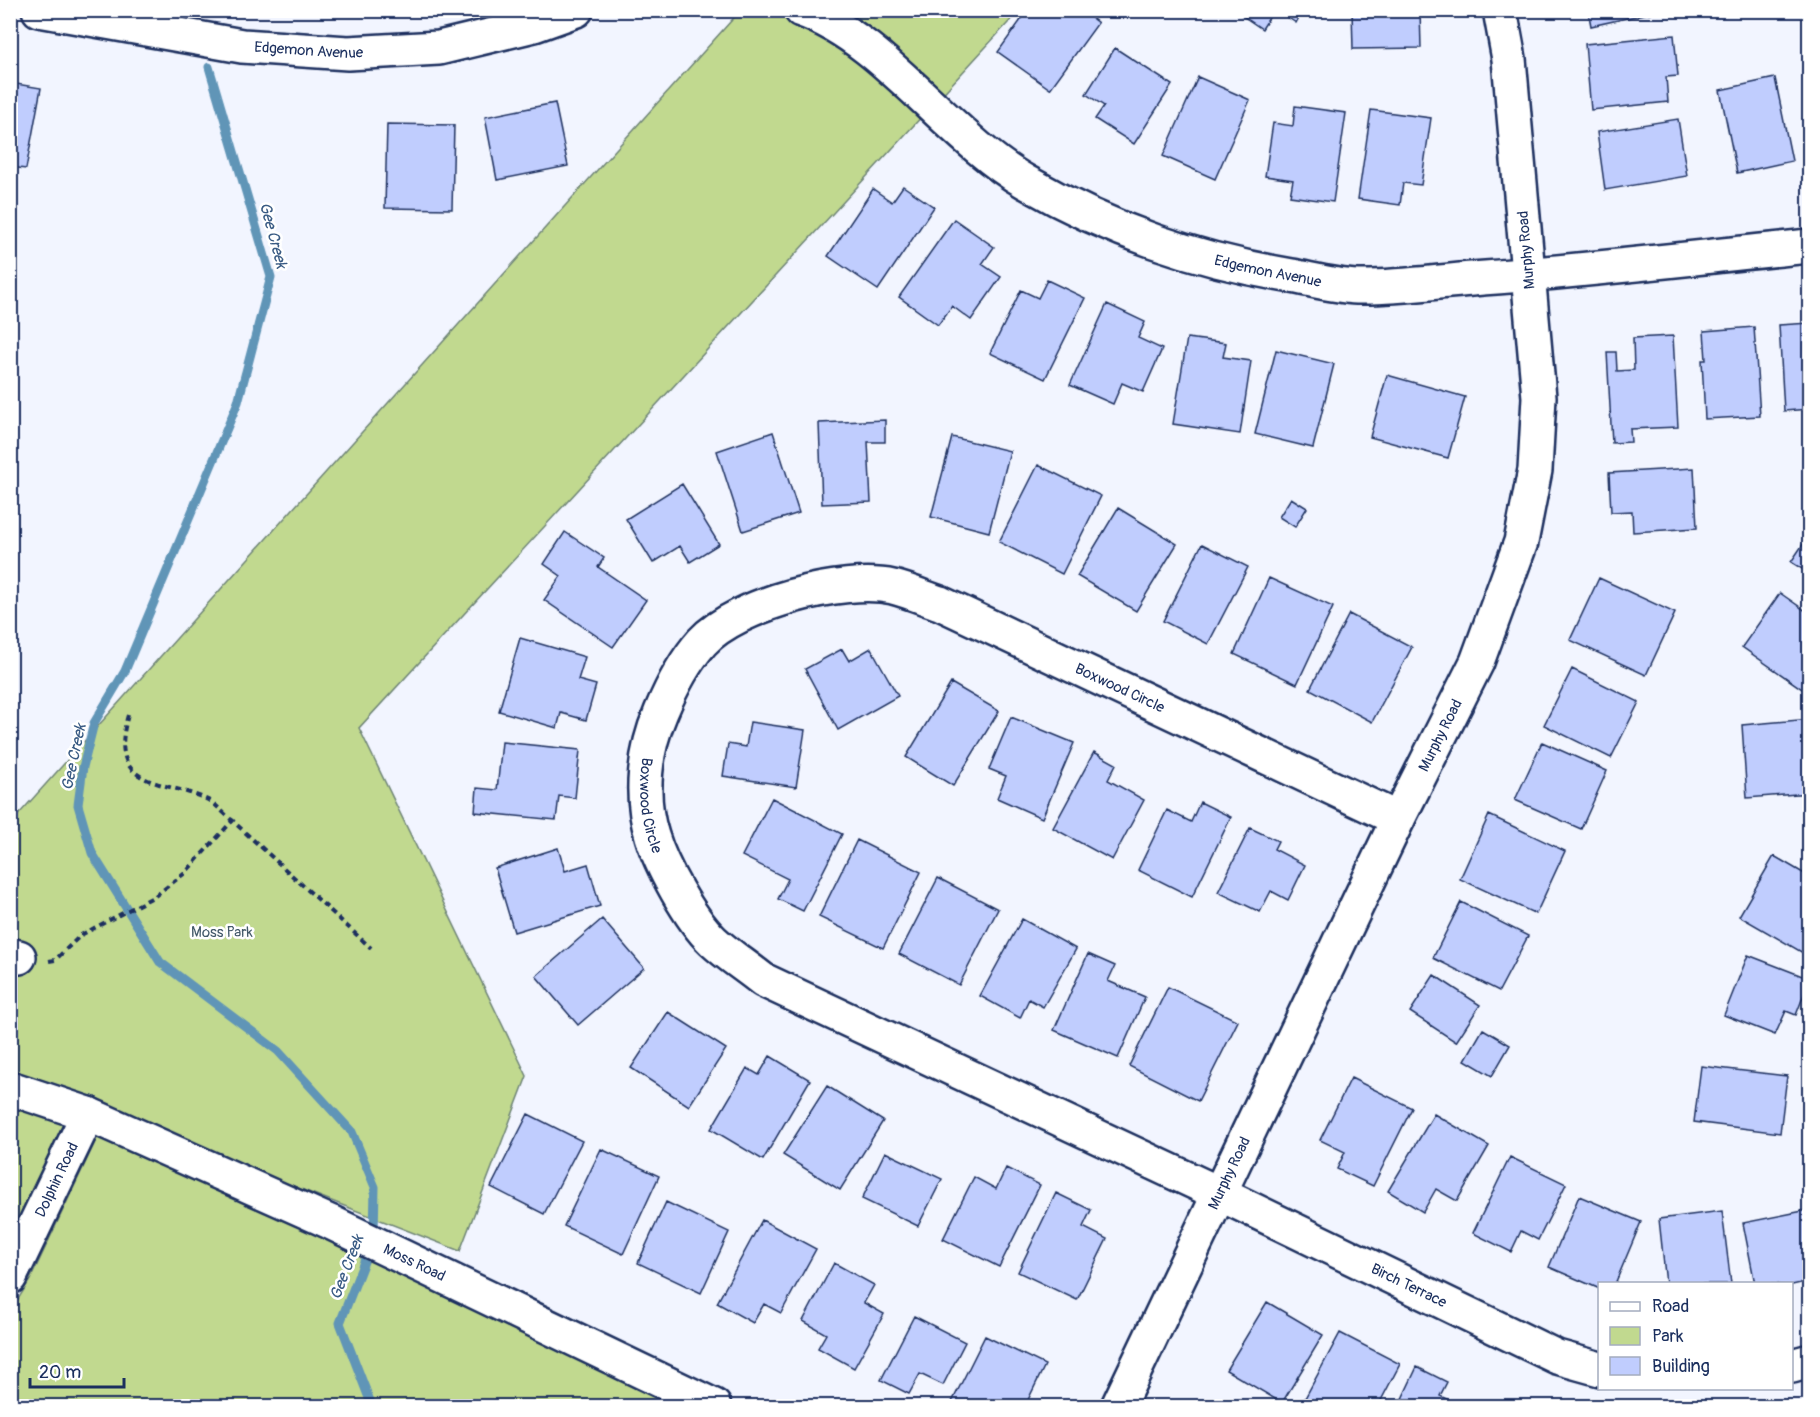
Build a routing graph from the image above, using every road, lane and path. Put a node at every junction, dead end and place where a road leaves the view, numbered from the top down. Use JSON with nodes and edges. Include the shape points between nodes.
{"nodes":[{"id":1,"x":39,"y":10,"type":"edge"},
{"id":2,"x":576,"y":10,"type":"edge"},
{"id":3,"x":801,"y":10,"type":"edge"},
{"id":4,"x":1500,"y":10,"type":"edge"},
{"id":5,"x":1809,"y":246,"type":"edge"},
{"id":6,"x":1528,"y":275,"type":"junction"},
{"id":7,"x":128,"y":715,"type":"dead end"},
{"id":8,"x":234,"y":819,"type":"junction"},
{"id":9,"x":1398,"y":819,"type":"junction"},
{"id":10,"x":371,"y":948,"type":"dead end"},
{"id":11,"x":15,"y":956,"type":"edge"},
{"id":12,"x":10,"y":1088,"type":"edge"},
{"id":13,"x":88,"y":1114,"type":"junction"},
{"id":14,"x":1220,"y":1194,"type":"junction"},
{"id":15,"x":10,"y":1277,"type":"edge"},
{"id":16,"x":1809,"y":1361,"type":"edge"},
{"id":17,"x":1793,"y":1365,"type":"edge"},
{"id":18,"x":1598,"y":1369,"type":"edge"},
{"id":19,"x":714,"y":1407,"type":"edge"},
{"id":20,"x":1118,"y":1407,"type":"edge"}],
"edges":[{"from":1,"to":2,"type":"street","name":"Edgemon Avenue","via":[[242,46],[348,53],[439,48],[534,25]]},
{"from":3,"to":6,"type":"street","name":"Edgemon Avenue","via":[[818,16],[867,49],[951,125],[1023,181],[1097,220],[1168,248],[1238,267],[1357,287]]},
{"from":4,"to":6,"type":"street","name":"Murphy Road","via":[[1509,59]]},
{"from":5,"to":6,"type":"street","name":"Edgemon Avenue"},
{"from":6,"to":9,"type":"street","name":"Murphy Road","via":[[1539,397],[1535,470],[1521,542],[1477,662]]},
{"from":7,"to":8,"type":"path","via":[[122,754],[132,771],[151,782],[196,793]]},
{"from":8,"to":10,"type":"path"},
{"from":8,"to":11,"type":"path","via":[[185,873],[155,896],[81,935],[55,960],[42,963]]},
{"from":9,"to":14,"type":"street","name":"Murphy Road"},
{"from":9,"to":14,"type":"street","name":"Boxwood Circle","via":[[940,603],[892,587],[840,585],[747,611],[703,641],[670,690],[650,739],[645,784],[652,835],[684,904],[712,941],[763,980]]},
{"from":12,"to":13,"type":"street","name":"Moss Road"},
{"from":13,"to":15,"type":"street","name":"Dolphin Road"},
{"from":13,"to":19,"type":"street","name":"Moss Road","via":[[330,1222]]},
{"from":14,"to":18,"type":"street","name":"Birch Terrace","via":[[1557,1357]]},
{"from":14,"to":20,"type":"street","name":"Murphy Road"},
{"from":16,"to":17,"type":"street"}]}
